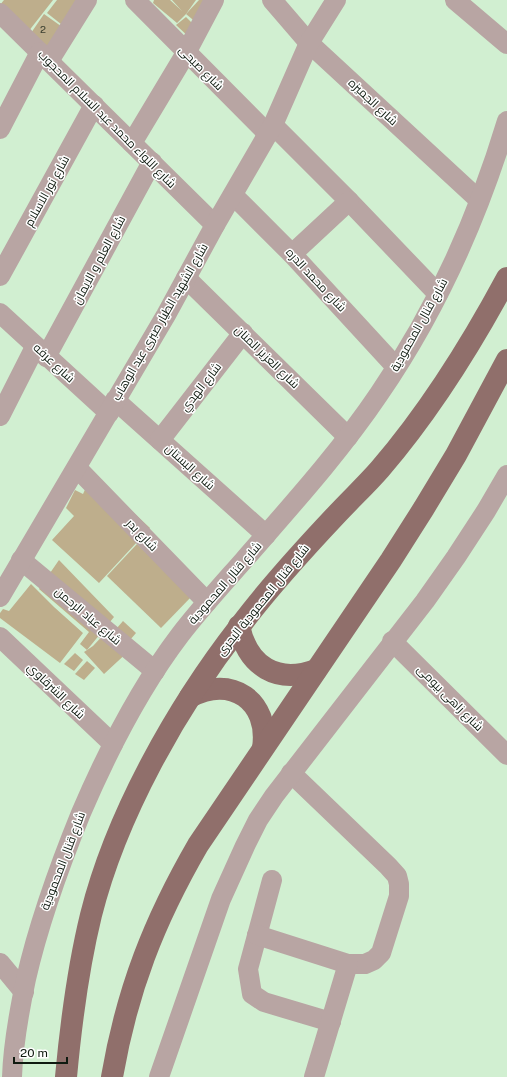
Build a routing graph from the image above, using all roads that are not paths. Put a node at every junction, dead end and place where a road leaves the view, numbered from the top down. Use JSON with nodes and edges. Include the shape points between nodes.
{"nodes":[{"id":1,"x":87,"y":0,"type":"edge"},
{"id":2,"x":135,"y":0,"type":"edge"},
{"id":3,"x":214,"y":0,"type":"edge"},
{"id":4,"x":272,"y":0,"type":"edge"},
{"id":5,"x":336,"y":0,"type":"edge"},
{"id":6,"x":455,"y":0,"type":"edge"},
{"id":7,"x":0,"y":13,"type":"edge"},
{"id":8,"x":309,"y":42,"type":"junction"},
{"id":9,"x":507,"y":44,"type":"edge"},
{"id":10,"x":186,"y":52,"type":"junction"},
{"id":11,"x":45,"y":57,"type":"junction"},
{"id":12,"x":94,"y":105,"type":"junction"},
{"id":13,"x":507,"y":121,"type":"edge"},
{"id":14,"x":0,"y":129,"type":"edge"},
{"id":15,"x":271,"y":130,"type":"junction"},
{"id":16,"x":132,"y":143,"type":"junction"},
{"id":17,"x":152,"y":162,"type":"junction"},
{"id":18,"x":233,"y":195,"type":"junction"},
{"id":19,"x":479,"y":200,"type":"junction"},
{"id":20,"x":349,"y":201,"type":"junction"},
{"id":21,"x":215,"y":225,"type":"junction"},
{"id":22,"x":292,"y":254,"type":"junction"},
{"id":23,"x":0,"y":276,"type":"edge"},
{"id":24,"x":186,"y":278,"type":"junction"},
{"id":25,"x":507,"y":278,"type":"edge"},
{"id":26,"x":438,"y":294,"type":"junction"},
{"id":27,"x":0,"y":313,"type":"edge"},
{"id":28,"x":243,"y":333,"type":"junction"},
{"id":29,"x":41,"y":352,"type":"junction"},
{"id":30,"x":507,"y":360,"type":"edge"},
{"id":31,"x":396,"y":367,"type":"junction"},
{"id":32,"x":112,"y":407,"type":"junction"},
{"id":33,"x":0,"y":416,"type":"edge"},
{"id":34,"x":348,"y":437,"type":"junction"},
{"id":35,"x":160,"y":440,"type":"junction"},
{"id":36,"x":77,"y":468,"type":"junction"},
{"id":37,"x":507,"y":475,"type":"edge"},
{"id":38,"x":266,"y":535,"type":"junction"},
{"id":39,"x":21,"y":560,"type":"junction"},
{"id":40,"x":0,"y":597,"type":"edge"},
{"id":41,"x":207,"y":602,"type":"junction"},
{"id":42,"x":239,"y":626,"type":"junction"},
{"id":43,"x":0,"y":637,"type":"edge"},
{"id":44,"x":392,"y":641,"type":"junction"},
{"id":45,"x":316,"y":670,"type":"junction"},
{"id":46,"x":155,"y":671,"type":"junction"},
{"id":47,"x":190,"y":697,"type":"junction"},
{"id":48,"x":113,"y":744,"type":"junction"},
{"id":49,"x":263,"y":748,"type":"junction"},
{"id":50,"x":507,"y":755,"type":"edge"},
{"id":51,"x":291,"y":773,"type":"junction"},
{"id":52,"x":272,"y":880,"type":"dead end"},
{"id":53,"x":257,"y":935,"type":"junction"},
{"id":54,"x":0,"y":963,"type":"edge"},
{"id":55,"x":348,"y":964,"type":"junction"},
{"id":56,"x":24,"y":992,"type":"junction"},
{"id":57,"x":331,"y":1022,"type":"junction"},
{"id":58,"x":8,"y":1063,"type":"edge"},
{"id":59,"x":66,"y":1077,"type":"edge"},
{"id":60,"x":112,"y":1077,"type":"edge"},
{"id":61,"x":159,"y":1077,"type":"edge"},
{"id":62,"x":314,"y":1077,"type":"edge"}],
"edges":[{"from":1,"to":11,"type":"street"},
{"from":2,"to":10,"type":"street","name":"شارع صبحى"},
{"from":3,"to":10,"type":"street"},
{"from":4,"to":8,"type":"street","name":"شارع الجميزه"},
{"from":5,"to":8,"type":"street","name":"شارع الشهيد الطيار صبرى عبد الوهاب"},
{"from":6,"to":9,"type":"street"},
{"from":7,"to":11,"type":"street","name":"شارع اللواء محمد عبد السلام المحجوب"},
{"from":8,"to":15,"type":"street","name":"شارع الشهيد الطيار صبرى عبد الوهاب"},
{"from":8,"to":19,"type":"street","name":"شارع الجميزه"},
{"from":10,"to":15,"type":"street","name":"شارع صبحى"},
{"from":10,"to":16,"type":"street"},
{"from":11,"to":12,"type":"street","name":"شارع اللواء محمد عبد السلام المحجوب"},
{"from":11,"to":14,"type":"street"},
{"from":12,"to":16,"type":"street","name":"شارع اللواء محمد عبد السلام المحجوب"},
{"from":12,"to":23,"type":"street","name":"شارع نور الاسلام"},
{"from":13,"to":19,"type":"street","name":"شارع قنال المحمودية"},
{"from":15,"to":18,"type":"street","name":"شارع الشهيد الطيار صبرى عبد الوهاب"},
{"from":15,"to":20,"type":"street","name":"شارع صبحى"},
{"from":16,"to":17,"type":"street","name":"شارع اللواء محمد عبد السلام المحجوب"},
{"from":17,"to":21,"type":"street","name":"شارع اللواء محمد عبد السلام المحجوب"},
{"from":17,"to":29,"type":"street","name":"شارع العلم و الايمان"},
{"from":18,"to":21,"type":"street","name":"شارع الشهيد الطيار صبرى عبد الوهاب"},
{"from":18,"to":22,"type":"street","name":"شارع محمد الدره"},
{"from":19,"to":26,"type":"street","name":"شارع قنال المحمودية"},
{"from":20,"to":22,"type":"street"},
{"from":20,"to":26,"type":"street","name":"شارع صبحى"},
{"from":21,"to":24,"type":"street","name":"شارع الشهيد الطيار صبرى عبد الوهاب"},
{"from":22,"to":31,"type":"street","name":"شارع محمد الدره"},
{"from":24,"to":28,"type":"street","name":"شارع العزيز المنان"},
{"from":24,"to":32,"type":"street","name":"شارع الشهيد الطيار صبرى عبد الوهاب"},
{"from":25,"to":42,"type":"main road","name":"شارع قنال المحمودية البحرى","via":[[483,322],[417,423],[380,470],[304,549]]},
{"from":26,"to":31,"type":"street","name":"شارع قنال المحمودية"},
{"from":27,"to":29,"type":"street","name":"شارع عرفه"},
{"from":28,"to":34,"type":"street","name":"شارع العزيز المنان"},
{"from":28,"to":35,"type":"street","name":"شارع الهدي"},
{"from":29,"to":32,"type":"street","name":"شارع عرفه"},
{"from":29,"to":33,"type":"street","name":"شارع العلم و الايمان"},
{"from":30,"to":45,"type":"main road","via":[[460,448],[424,508]]},
{"from":31,"to":34,"type":"street","name":"شارع قنال المحمودية"},
{"from":32,"to":35,"type":"street","name":"شارع البستان"},
{"from":32,"to":36,"type":"street","name":"شارع الشهيد الطيار صبرى عبد الوهاب"},
{"from":34,"to":38,"type":"street","name":"شارع قنال المحمودية"},
{"from":35,"to":38,"type":"street","name":"شارع البستان"},
{"from":36,"to":39,"type":"street","name":"شارع الشهيد الطيار صبرى عبد الوهاب"},
{"from":36,"to":41,"type":"street","name":"شارع بدر"},
{"from":37,"to":44,"type":"street","via":[[456,557],[425,601]]},
{"from":38,"to":41,"type":"street","name":"شارع قنال المحمودية"},
{"from":39,"to":40,"type":"street","name":"شارع الشهيد الطيار صبرى عبد الوهاب"},
{"from":39,"to":46,"type":"street","name":"شارع عباد الرحمن"},
{"from":41,"to":46,"type":"street","name":"شارع قنال المحمودية"},
{"from":42,"to":45,"type":"main road","via":[[247,651],[266,669],[291,676]]},
{"from":42,"to":47,"type":"main road","name":"شارع قنال المحمودية البحرى"},
{"from":43,"to":48,"type":"street","name":"شارع الشرقاوي"},
{"from":44,"to":50,"type":"street","name":"شارع زاهى بيومى"},
{"from":44,"to":51,"type":"street"},
{"from":45,"to":49,"type":"main road"},
{"from":46,"to":48,"type":"street","name":"شارع قنال المحمودية"},
{"from":47,"to":49,"type":"main road","via":[[198,692],[217,688],[244,696],[262,719]]},
{"from":47,"to":59,"type":"main road","name":"شارع قنال المحمودية البحرى","via":[[162,743],[138,791],[102,876],[83,952]]},
{"from":48,"to":56,"type":"street","name":"شارع قنال المحمودية","via":[[88,796],[57,873],[33,952]]},
{"from":49,"to":60,"type":"main road","via":[[198,845],[163,911],[135,980],[124,1016]]},
{"from":51,"to":55,"type":"street","via":[[397,876],[399,896],[381,953],[374,960],[364,964]]},
{"from":51,"to":61,"type":"street","via":[[258,820],[232,872]]},
{"from":52,"to":53,"type":"street"},
{"from":53,"to":55,"type":"street"},
{"from":53,"to":57,"type":"street","via":[[248,969],[252,994],[264,1002]]},
{"from":54,"to":56,"type":"street"},
{"from":55,"to":57,"type":"street"},
{"from":56,"to":58,"type":"street","name":"شارع قنال المحمودية"},
{"from":57,"to":62,"type":"street"}]}
